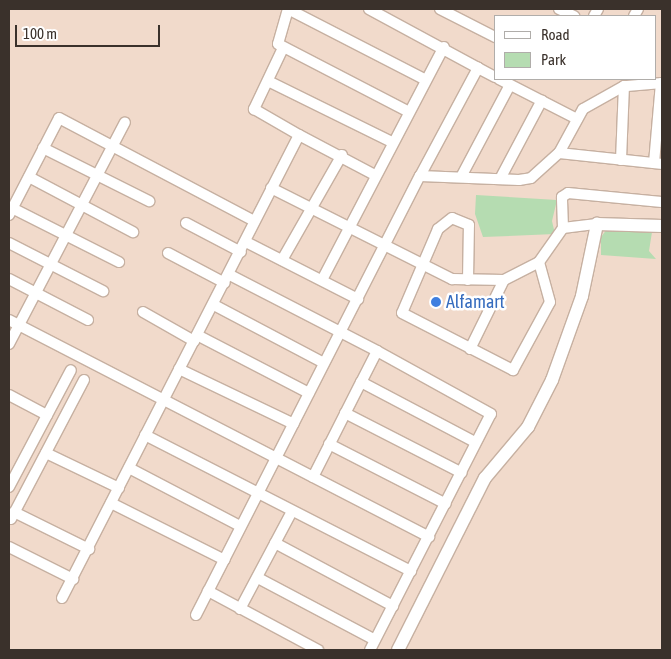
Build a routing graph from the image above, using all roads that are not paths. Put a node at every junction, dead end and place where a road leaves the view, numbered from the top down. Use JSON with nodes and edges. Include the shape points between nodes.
{"nodes":[{"id":1,"x":288,"y":9,"type":"edge"},
{"id":2,"x":369,"y":9,"type":"edge"},
{"id":3,"x":440,"y":9,"type":"edge"},
{"id":4,"x":559,"y":9,"type":"edge"},
{"id":5,"x":572,"y":15,"type":"edge"},
{"id":6,"x":493,"y":36,"type":"edge"},
{"id":7,"x":444,"y":47,"type":"junction"},
{"id":8,"x":283,"y":48,"type":"junction"},
{"id":9,"x":478,"y":68,"type":"junction"},
{"id":10,"x":493,"y":76,"type":"edge"},
{"id":11,"x":424,"y":79,"type":"junction"},
{"id":12,"x":501,"y":80,"type":"edge"},
{"id":13,"x":268,"y":81,"type":"junction"},
{"id":14,"x":662,"y":83,"type":"edge"},
{"id":15,"x":510,"y":85,"type":"junction"},
{"id":16,"x":624,"y":86,"type":"junction"},
{"id":17,"x":542,"y":100,"type":"junction"},
{"id":18,"x":407,"y":111,"type":"junction"},
{"id":19,"x":578,"y":119,"type":"junction"},
{"id":20,"x":125,"y":122,"type":"dead end"},
{"id":21,"x":299,"y":135,"type":"junction"},
{"id":22,"x":392,"y":142,"type":"junction"},
{"id":23,"x":111,"y":145,"type":"junction"},
{"id":24,"x":43,"y":148,"type":"junction"},
{"id":25,"x":559,"y":153,"type":"junction"},
{"id":26,"x":342,"y":156,"type":"junction"},
{"id":27,"x":622,"y":160,"type":"junction"},
{"id":28,"x":658,"y":164,"type":"edge"},
{"id":29,"x":97,"y":175,"type":"junction"},
{"id":30,"x":374,"y":175,"type":"junction"},
{"id":31,"x":420,"y":176,"type":"junction"},
{"id":32,"x":29,"y":177,"type":"junction"},
{"id":33,"x":461,"y":177,"type":"junction"},
{"id":34,"x":500,"y":180,"type":"junction"},
{"id":35,"x":271,"y":188,"type":"junction"},
{"id":36,"x":149,"y":201,"type":"dead end"},
{"id":37,"x":662,"y":202,"type":"edge"},
{"id":38,"x":81,"y":206,"type":"junction"},
{"id":39,"x":311,"y":209,"type":"junction"},
{"id":40,"x":10,"y":212,"type":"edge"},
{"id":41,"x":254,"y":221,"type":"junction"},
{"id":42,"x":186,"y":222,"type":"dead end"},
{"id":43,"x":597,"y":224,"type":"junction"},
{"id":44,"x":662,"y":226,"type":"edge"},
{"id":45,"x":352,"y":228,"type":"junction"},
{"id":46,"x":563,"y":228,"type":"junction"},
{"id":47,"x":133,"y":232,"type":"dead end"},
{"id":48,"x":63,"y":236,"type":"junction"},
{"id":49,"x":246,"y":242,"type":"junction"},
{"id":50,"x":9,"y":243,"type":"edge"},
{"id":51,"x":385,"y":244,"type":"junction"},
{"id":52,"x":241,"y":252,"type":"junction"},
{"id":53,"x":168,"y":253,"type":"dead end"},
{"id":54,"x":282,"y":260,"type":"junction"},
{"id":55,"x":119,"y":262,"type":"dead end"},
{"id":56,"x":539,"y":262,"type":"junction"},
{"id":57,"x":48,"y":264,"type":"junction"},
{"id":58,"x":423,"y":266,"type":"junction"},
{"id":59,"x":9,"y":279,"type":"edge"},
{"id":60,"x":228,"y":279,"type":"junction"},
{"id":61,"x":322,"y":280,"type":"junction"},
{"id":62,"x":468,"y":280,"type":"junction"},
{"id":63,"x":504,"y":280,"type":"junction"},
{"id":64,"x":103,"y":291,"type":"dead end"},
{"id":65,"x":36,"y":292,"type":"junction"},
{"id":66,"x":358,"y":299,"type":"junction"},
{"id":67,"x":214,"y":304,"type":"junction"},
{"id":68,"x":143,"y":312,"type":"dead end"},
{"id":69,"x":88,"y":320,"type":"dead end"},
{"id":70,"x":13,"y":322,"type":"edge"},
{"id":71,"x":341,"y":330,"type":"junction"},
{"id":72,"x":196,"y":338,"type":"junction"},
{"id":73,"x":9,"y":344,"type":"edge"},
{"id":74,"x":470,"y":349,"type":"junction"},
{"id":75,"x":377,"y":351,"type":"junction"},
{"id":76,"x":324,"y":363,"type":"junction"},
{"id":77,"x":179,"y":369,"type":"junction"},
{"id":78,"x":71,"y":370,"type":"dead end"},
{"id":79,"x":84,"y":380,"type":"dead end"},
{"id":80,"x":361,"y":382,"type":"junction"},
{"id":81,"x":309,"y":393,"type":"junction"},
{"id":82,"x":9,"y":395,"type":"edge"},
{"id":83,"x":163,"y":399,"type":"junction"},
{"id":84,"x":345,"y":413,"type":"junction"},
{"id":85,"x":47,"y":415,"type":"junction"},
{"id":86,"x":294,"y":424,"type":"junction"},
{"id":87,"x":145,"y":435,"type":"junction"},
{"id":88,"x":475,"y":442,"type":"junction"},
{"id":89,"x":329,"y":444,"type":"junction"},
{"id":90,"x":46,"y":453,"type":"junction"},
{"id":91,"x":277,"y":458,"type":"junction"},
{"id":92,"x":129,"y":468,"type":"junction"},
{"id":93,"x":462,"y":473,"type":"junction"},
{"id":94,"x":313,"y":476,"type":"junction"},
{"id":95,"x":9,"y":487,"type":"edge"},
{"id":96,"x":119,"y":488,"type":"junction"},
{"id":97,"x":259,"y":492,"type":"junction"},
{"id":98,"x":111,"y":503,"type":"junction"},
{"id":99,"x":446,"y":504,"type":"junction"},
{"id":100,"x":292,"y":511,"type":"junction"},
{"id":101,"x":240,"y":526,"type":"junction"},
{"id":102,"x":429,"y":537,"type":"junction"},
{"id":103,"x":275,"y":544,"type":"junction"},
{"id":104,"x":9,"y":547,"type":"edge"},
{"id":105,"x":89,"y":549,"type":"junction"},
{"id":106,"x":225,"y":560,"type":"junction"},
{"id":107,"x":411,"y":571,"type":"junction"},
{"id":108,"x":258,"y":578,"type":"junction"},
{"id":109,"x":72,"y":579,"type":"junction"},
{"id":110,"x":208,"y":591,"type":"junction"},
{"id":111,"x":62,"y":598,"type":"dead end"},
{"id":112,"x":393,"y":606,"type":"junction"},
{"id":113,"x":240,"y":609,"type":"junction"},
{"id":114,"x":196,"y":615,"type":"dead end"},
{"id":115,"x":375,"y":640,"type":"junction"},
{"id":116,"x":318,"y":650,"type":"edge"},
{"id":117,"x":370,"y":650,"type":"edge"},
{"id":118,"x":398,"y":650,"type":"edge"}],
"edges":[{"from":1,"to":8,"type":"street","via":[[276,38]]},
{"from":1,"to":11,"type":"street"},
{"from":2,"to":7,"type":"street"},
{"from":3,"to":6,"type":"street"},
{"from":4,"to":5,"type":"street"},
{"from":7,"to":9,"type":"street"},
{"from":7,"to":11,"type":"street"},
{"from":8,"to":13,"type":"street"},
{"from":8,"to":18,"type":"street"},
{"from":9,"to":10,"type":"street"},
{"from":9,"to":31,"type":"street"},
{"from":11,"to":18,"type":"street"},
{"from":12,"to":15,"type":"street"},
{"from":13,"to":21,"type":"street","via":[[255,111]]},
{"from":13,"to":22,"type":"street"},
{"from":14,"to":16,"type":"street"},
{"from":14,"to":28,"type":"street"},
{"from":15,"to":17,"type":"street"},
{"from":15,"to":33,"type":"street"},
{"from":16,"to":19,"type":"street","via":[[583,109]]},
{"from":16,"to":27,"type":"street"},
{"from":17,"to":19,"type":"street"},
{"from":17,"to":34,"type":"street"},
{"from":18,"to":22,"type":"street"},
{"from":19,"to":25,"type":"street"},
{"from":20,"to":23,"type":"street"},
{"from":21,"to":26,"type":"street"},
{"from":21,"to":35,"type":"street"},
{"from":22,"to":30,"type":"street"},
{"from":23,"to":24,"type":"street","via":[[58,118]]},
{"from":23,"to":29,"type":"street"},
{"from":23,"to":41,"type":"street"},
{"from":24,"to":29,"type":"street"},
{"from":24,"to":32,"type":"street"},
{"from":25,"to":27,"type":"street"},
{"from":25,"to":34,"type":"street","via":[[531,178]]},
{"from":26,"to":30,"type":"street"},
{"from":26,"to":39,"type":"street"},
{"from":27,"to":28,"type":"street"},
{"from":29,"to":36,"type":"street"},
{"from":29,"to":38,"type":"street"},
{"from":30,"to":45,"type":"street"},
{"from":31,"to":33,"type":"street"},
{"from":31,"to":51,"type":"street"},
{"from":32,"to":38,"type":"street"},
{"from":32,"to":40,"type":"street"},
{"from":33,"to":34,"type":"street"},
{"from":35,"to":39,"type":"street"},
{"from":35,"to":41,"type":"street"},
{"from":37,"to":46,"type":"street","via":[[568,193],[562,197]]},
{"from":38,"to":47,"type":"street"},
{"from":38,"to":48,"type":"street"},
{"from":39,"to":45,"type":"street"},
{"from":39,"to":54,"type":"street"},
{"from":40,"to":48,"type":"street"},
{"from":41,"to":49,"type":"street"},
{"from":42,"to":52,"type":"street"},
{"from":43,"to":44,"type":"street"},
{"from":43,"to":46,"type":"street"},
{"from":43,"to":118,"type":"street","via":[[582,296],[552,380],[528,427],[485,478]]},
{"from":45,"to":51,"type":"street"},
{"from":45,"to":61,"type":"street"},
{"from":46,"to":56,"type":"street"},
{"from":48,"to":55,"type":"street"},
{"from":48,"to":57,"type":"street"},
{"from":49,"to":52,"type":"street"},
{"from":49,"to":54,"type":"street"},
{"from":50,"to":57,"type":"street"},
{"from":51,"to":58,"type":"street"},
{"from":51,"to":66,"type":"street"},
{"from":52,"to":60,"type":"street"},
{"from":53,"to":60,"type":"street"},
{"from":54,"to":61,"type":"street"},
{"from":56,"to":63,"type":"street"},
{"from":56,"to":74,"type":"street","via":[[550,302],[516,368],[505,369]]},
{"from":57,"to":64,"type":"street"},
{"from":57,"to":65,"type":"street"},
{"from":58,"to":62,"type":"street","via":[[452,278]]},
{"from":58,"to":62,"type":"street","via":[[442,224],[452,218],[466,220]]},
{"from":58,"to":74,"type":"street","via":[[402,313]]},
{"from":59,"to":65,"type":"street"},
{"from":60,"to":67,"type":"street"},
{"from":60,"to":71,"type":"street"},
{"from":61,"to":66,"type":"street"},
{"from":62,"to":63,"type":"street"},
{"from":63,"to":74,"type":"street"},
{"from":65,"to":69,"type":"street"},
{"from":65,"to":70,"type":"street"},
{"from":66,"to":71,"type":"street"},
{"from":67,"to":72,"type":"street"},
{"from":67,"to":76,"type":"street"},
{"from":68,"to":72,"type":"street"},
{"from":70,"to":73,"type":"street"},
{"from":70,"to":83,"type":"street"},
{"from":71,"to":75,"type":"street"},
{"from":71,"to":76,"type":"street"},
{"from":72,"to":77,"type":"street"},
{"from":72,"to":81,"type":"street"},
{"from":75,"to":80,"type":"street"},
{"from":75,"to":88,"type":"street","via":[[491,411]]},
{"from":76,"to":81,"type":"street"},
{"from":77,"to":83,"type":"street"},
{"from":77,"to":86,"type":"street"},
{"from":78,"to":85,"type":"street"},
{"from":79,"to":90,"type":"street"},
{"from":80,"to":84,"type":"street"},
{"from":80,"to":88,"type":"street"},
{"from":81,"to":86,"type":"street"},
{"from":82,"to":85,"type":"street"},
{"from":83,"to":87,"type":"street"},
{"from":83,"to":91,"type":"street"},
{"from":84,"to":89,"type":"street"},
{"from":84,"to":93,"type":"street"},
{"from":85,"to":95,"type":"street"},
{"from":86,"to":91,"type":"street"},
{"from":87,"to":92,"type":"street"},
{"from":87,"to":97,"type":"street"},
{"from":88,"to":93,"type":"street"},
{"from":89,"to":94,"type":"street"},
{"from":89,"to":99,"type":"street"},
{"from":90,"to":96,"type":"street"},
{"from":90,"to":105,"type":"street","via":[[12,515]]},
{"from":91,"to":94,"type":"street"},
{"from":91,"to":97,"type":"street"},
{"from":92,"to":96,"type":"street"},
{"from":92,"to":101,"type":"street"},
{"from":93,"to":99,"type":"street"},
{"from":94,"to":102,"type":"street"},
{"from":96,"to":98,"type":"street"},
{"from":97,"to":100,"type":"street"},
{"from":97,"to":101,"type":"street"},
{"from":98,"to":105,"type":"street"},
{"from":98,"to":106,"type":"street"},
{"from":99,"to":102,"type":"street"},
{"from":100,"to":103,"type":"street"},
{"from":100,"to":107,"type":"street"},
{"from":101,"to":106,"type":"street"},
{"from":102,"to":107,"type":"street"},
{"from":103,"to":108,"type":"street"},
{"from":103,"to":112,"type":"street"},
{"from":104,"to":109,"type":"street"},
{"from":105,"to":109,"type":"street"},
{"from":106,"to":110,"type":"street"},
{"from":107,"to":112,"type":"street"},
{"from":108,"to":113,"type":"street"},
{"from":108,"to":115,"type":"street"},
{"from":109,"to":111,"type":"street"},
{"from":110,"to":113,"type":"street"},
{"from":110,"to":114,"type":"street"},
{"from":112,"to":115,"type":"street"},
{"from":113,"to":116,"type":"street"},
{"from":115,"to":117,"type":"street"}]}
